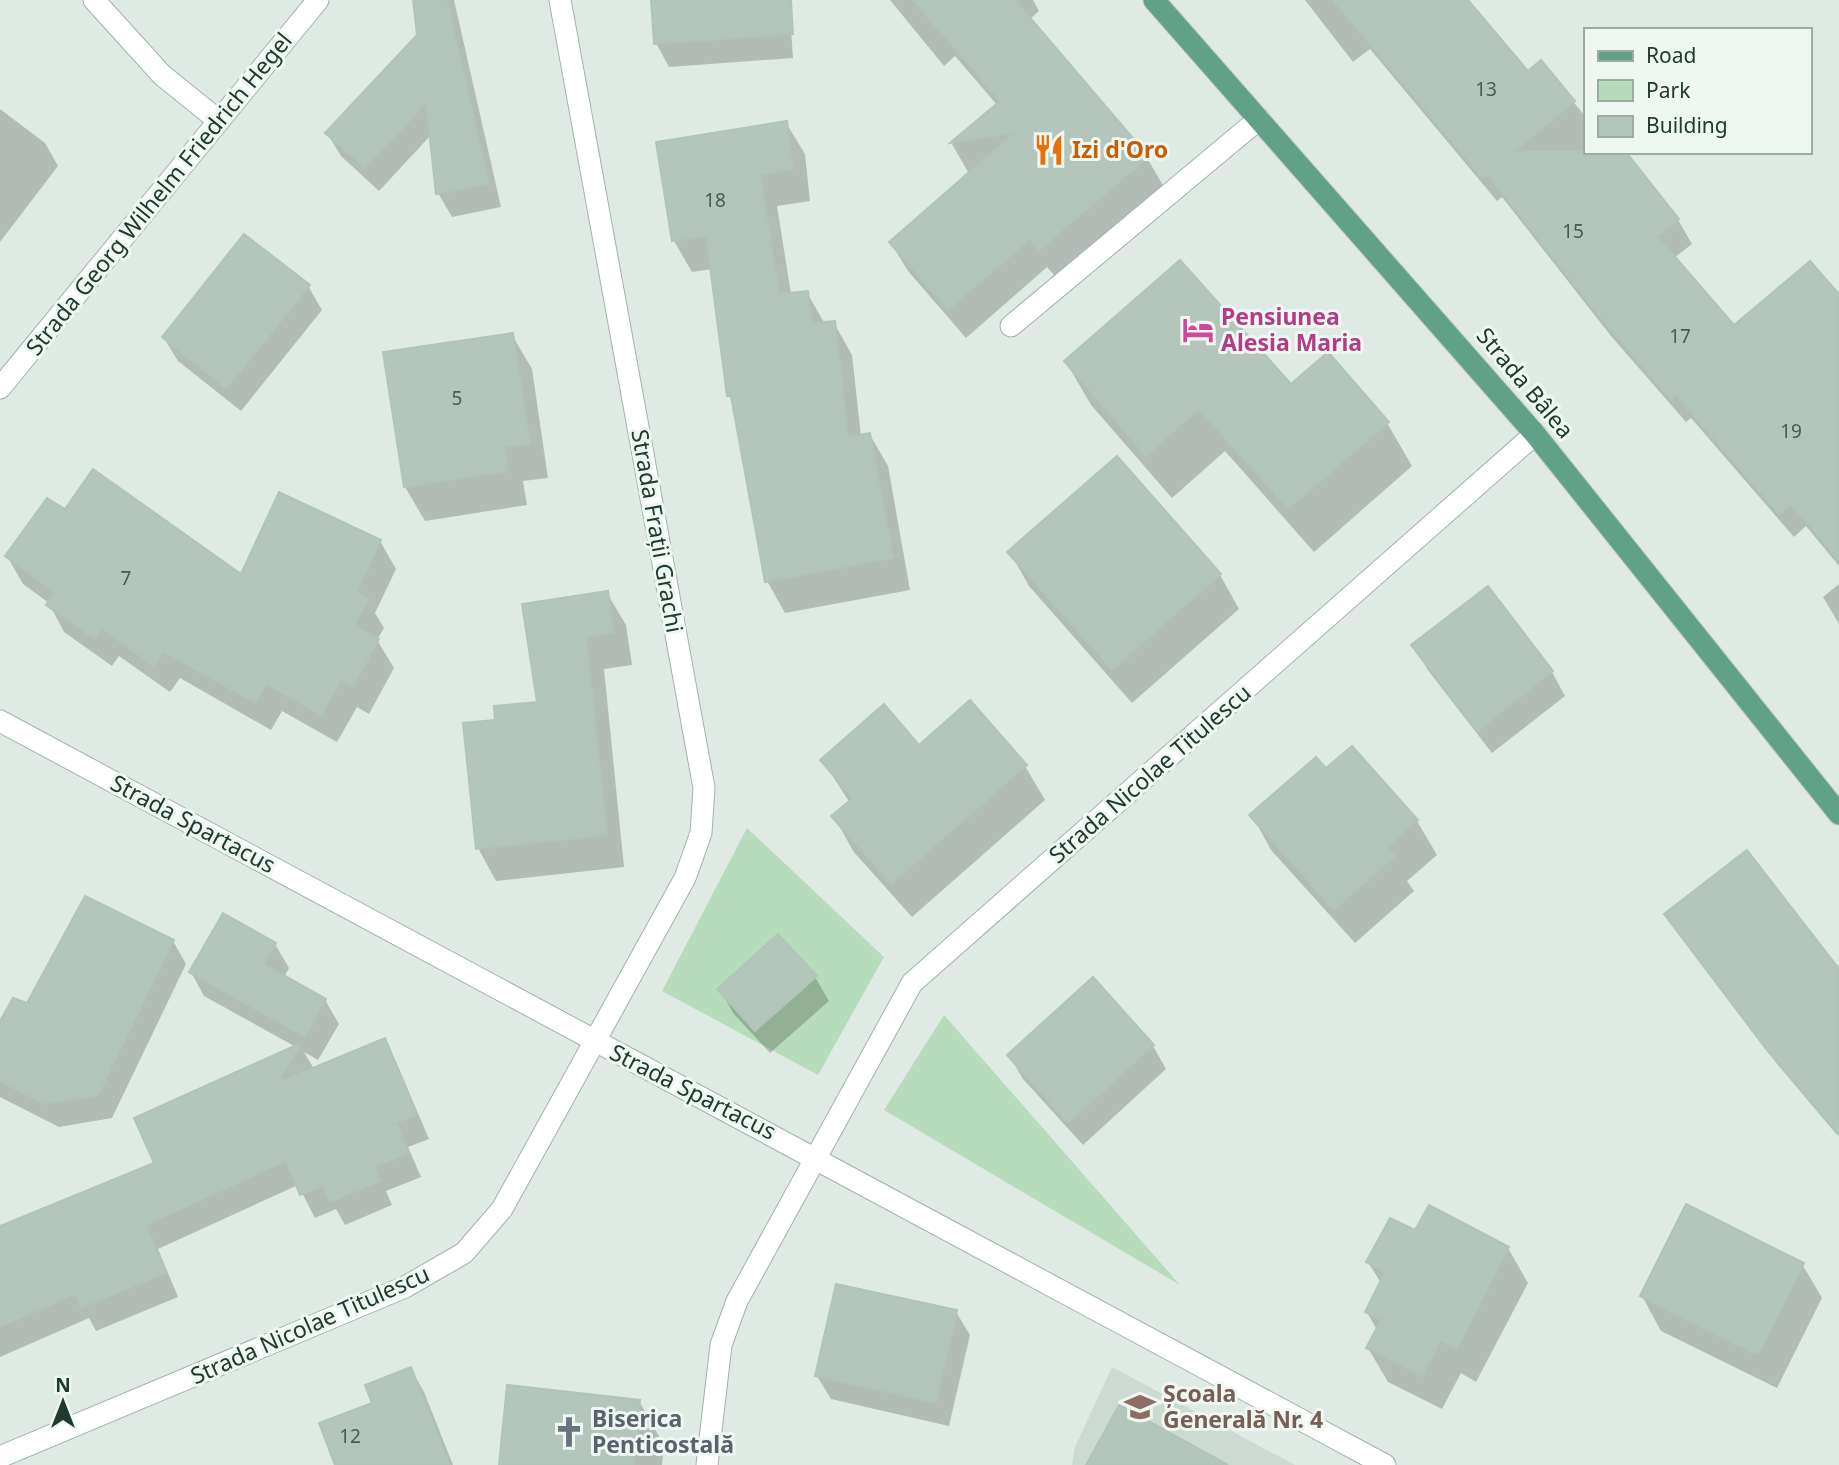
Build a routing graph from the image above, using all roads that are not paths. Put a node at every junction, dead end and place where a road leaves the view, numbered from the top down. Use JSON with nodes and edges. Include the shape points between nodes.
{"nodes":[{"id":1,"x":94,"y":0,"type":"edge"},
{"id":2,"x":318,"y":0,"type":"edge"},
{"id":3,"x":560,"y":0,"type":"edge"},
{"id":4,"x":1154,"y":0,"type":"edge"},
{"id":5,"x":1259,"y":119,"type":"junction"},
{"id":6,"x":219,"y":121,"type":"junction"},
{"id":7,"x":1011,"y":326,"type":"dead end"},
{"id":8,"x":0,"y":388,"type":"edge"},
{"id":9,"x":1535,"y":435,"type":"junction"},
{"id":10,"x":0,"y":720,"type":"edge"},
{"id":11,"x":1839,"y":814,"type":"edge"},
{"id":12,"x":593,"y":1040,"type":"junction"},
{"id":13,"x":816,"y":1156,"type":"junction"},
{"id":14,"x":0,"y":1457,"type":"edge"},
{"id":15,"x":707,"y":1465,"type":"edge"},
{"id":16,"x":1385,"y":1465,"type":"edge"}],
"edges":[{"from":1,"to":6,"type":"street","via":[[162,75]]},
{"from":2,"to":6,"type":"street","name":"Strada Georg Wilhelm Friedrich Hegel"},
{"from":3,"to":12,"type":"street","name":"Strada Frații Grachi","via":[[704,788],[701,833],[685,878]]},
{"from":4,"to":5,"type":"main road","name":"Strada Bâlea"},
{"from":5,"to":7,"type":"street"},
{"from":5,"to":9,"type":"main road","name":"Strada Bâlea"},
{"from":6,"to":8,"type":"street","name":"Strada Georg Wilhelm Friedrich Hegel"},
{"from":9,"to":11,"type":"main road","name":"Strada Bâlea"},
{"from":9,"to":13,"type":"street","name":"Strada Nicolae Titulescu","via":[[912,984]]},
{"from":10,"to":12,"type":"street","name":"Strada Spartacus"},
{"from":12,"to":13,"type":"street","name":"Strada Spartacus"},
{"from":12,"to":14,"type":"street","name":"Strada Nicolae Titulescu","via":[[502,1209],[464,1253],[405,1287]]},
{"from":13,"to":15,"type":"street","via":[[737,1301],[721,1345]]},
{"from":13,"to":16,"type":"street","name":"Strada Spartacus"}]}
